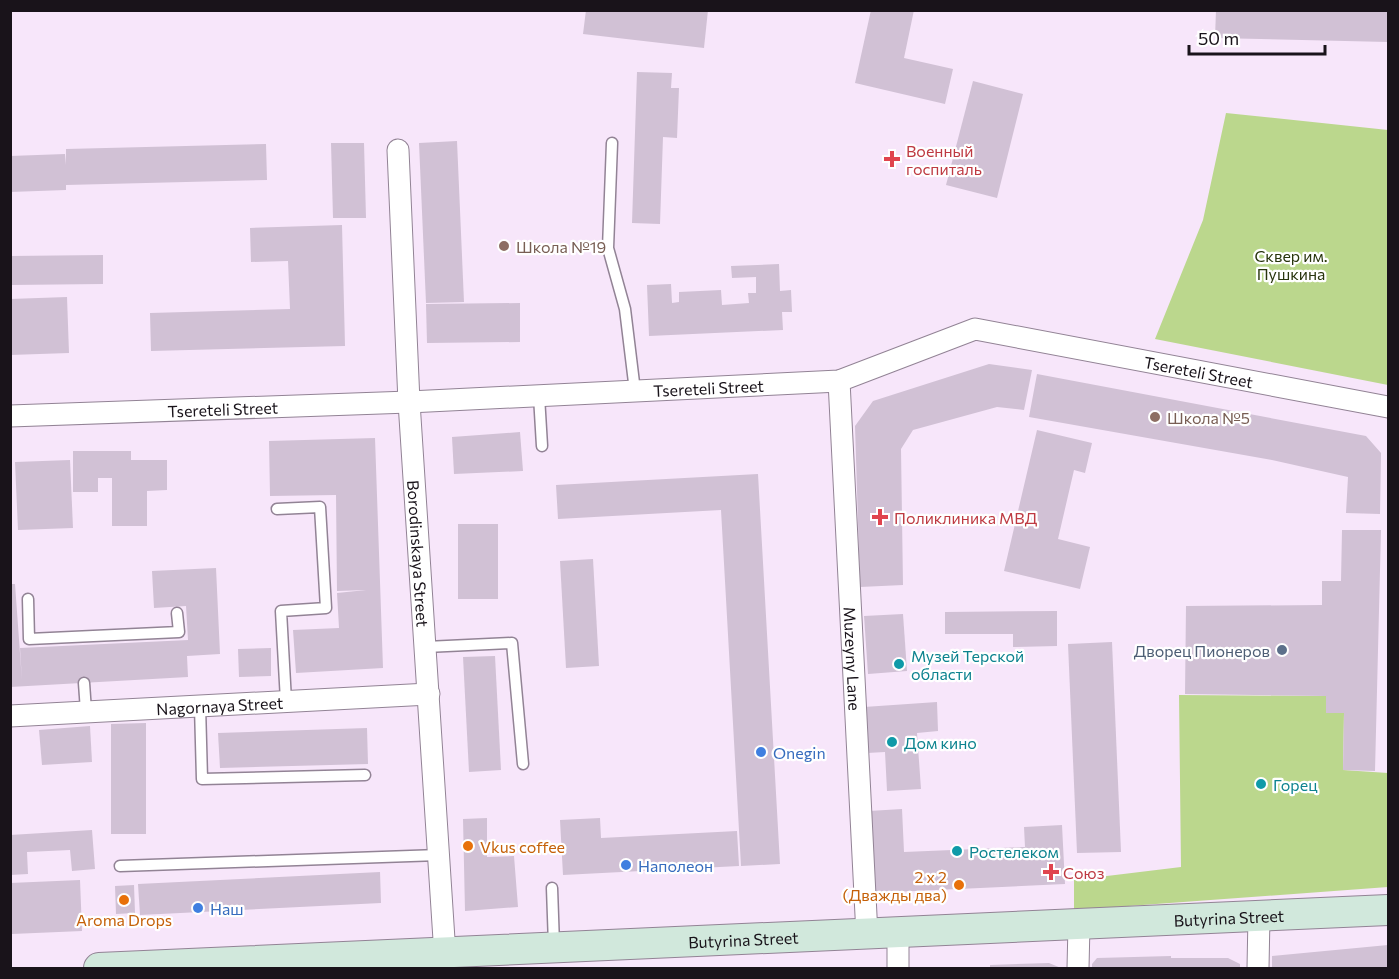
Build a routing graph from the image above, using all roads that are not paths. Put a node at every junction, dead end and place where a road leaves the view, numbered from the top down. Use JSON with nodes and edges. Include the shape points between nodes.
{"nodes":[{"id":1,"x":612,"y":143,"type":"dead end"},
{"id":2,"x":398,"y":150,"type":"dead end"},
{"id":3,"x":839,"y":381,"type":"junction"},
{"id":4,"x":635,"y":391,"type":"junction"},
{"id":5,"x":539,"y":396,"type":"junction"},
{"id":6,"x":410,"y":402,"type":"junction"},
{"id":7,"x":1389,"y":407,"type":"edge"},
{"id":8,"x":10,"y":416,"type":"edge"},
{"id":9,"x":542,"y":446,"type":"dead end"},
{"id":10,"x":277,"y":509,"type":"dead end"},
{"id":11,"x":28,"y":598,"type":"dead end"},
{"id":12,"x":177,"y":613,"type":"dead end"},
{"id":13,"x":426,"y":646,"type":"junction"},
{"id":14,"x":84,"y":683,"type":"dead end"},
{"id":15,"x":429,"y":694,"type":"junction"},
{"id":16,"x":286,"y":701,"type":"junction"},
{"id":17,"x":200,"y":706,"type":"junction"},
{"id":18,"x":86,"y":711,"type":"junction"},
{"id":19,"x":10,"y":716,"type":"edge"},
{"id":20,"x":523,"y":764,"type":"dead end"},
{"id":21,"x":365,"y":775,"type":"dead end"},
{"id":22,"x":439,"y":855,"type":"junction"},
{"id":23,"x":120,"y":866,"type":"dead end"},
{"id":24,"x":552,"y":888,"type":"dead end"},
{"id":25,"x":1389,"y":910,"type":"edge"},
{"id":26,"x":1259,"y":916,"type":"junction"},
{"id":27,"x":1079,"y":925,"type":"junction"},
{"id":28,"x":898,"y":934,"type":"junction"},
{"id":29,"x":867,"y":935,"type":"junction"},
{"id":30,"x":554,"y":949,"type":"junction"},
{"id":31,"x":445,"y":955,"type":"junction"},
{"id":32,"x":665,"y":956,"type":"edge"},
{"id":33,"x":336,"y":964,"type":"edge"},
{"id":34,"x":99,"y":969,"type":"edge"},
{"id":35,"x":898,"y":969,"type":"edge"},
{"id":36,"x":1078,"y":969,"type":"edge"},
{"id":37,"x":1258,"y":969,"type":"edge"}],
"edges":[{"from":1,"to":4,"type":"lane","via":[[608,248],[625,309]]},
{"from":2,"to":6,"type":"street","name":"Borodinskaya Street"},
{"from":3,"to":4,"type":"street","name":"Tsereteli Street"},
{"from":3,"to":7,"type":"street","name":"Tsereteli Street","via":[[975,329]]},
{"from":3,"to":29,"type":"street","name":"Muzeyny Lane"},
{"from":4,"to":5,"type":"street","name":"Tsereteli Street"},
{"from":5,"to":6,"type":"street","name":"Tsereteli Street"},
{"from":5,"to":9,"type":"lane"},
{"from":6,"to":8,"type":"street","name":"Tsereteli Street"},
{"from":6,"to":13,"type":"street","name":"Borodinskaya Street"},
{"from":10,"to":16,"type":"lane","via":[[320,507],[326,608],[281,611]]},
{"from":11,"to":12,"type":"lane","via":[[29,639],[82,641],[178,632]]},
{"from":13,"to":15,"type":"street","name":"Borodinskaya Street"},
{"from":13,"to":20,"type":"lane","via":[[512,643]]},
{"from":14,"to":18,"type":"lane"},
{"from":15,"to":16,"type":"street","name":"Nagornaya Street"},
{"from":15,"to":22,"type":"street","name":"Borodinskaya Street"},
{"from":16,"to":17,"type":"street","name":"Nagornaya Street"},
{"from":17,"to":18,"type":"street","name":"Nagornaya Street"},
{"from":17,"to":21,"type":"lane","via":[[202,779]]},
{"from":18,"to":19,"type":"street","name":"Nagornaya Street"},
{"from":22,"to":23,"type":"lane"},
{"from":22,"to":31,"type":"street","name":"Borodinskaya Street"},
{"from":24,"to":30,"type":"lane"},
{"from":25,"to":26,"type":"main road","name":"Butyrina Street"},
{"from":26,"to":27,"type":"main road","name":"Butyrina Street"},
{"from":26,"to":37,"type":"street"},
{"from":27,"to":28,"type":"main road","name":"Butyrina Street"},
{"from":27,"to":36,"type":"street"},
{"from":28,"to":29,"type":"main road","name":"Butyrina Street"},
{"from":28,"to":35,"type":"street"},
{"from":29,"to":32,"type":"main road","name":"Butyrina Street"},
{"from":30,"to":31,"type":"main road","name":"Butyrina Street"},
{"from":30,"to":32,"type":"main road","name":"Butyrina Street"},
{"from":31,"to":33,"type":"main road","name":"Butyrina Street"},
{"from":33,"to":34,"type":"main road","name":"Butyrina Street"}]}
